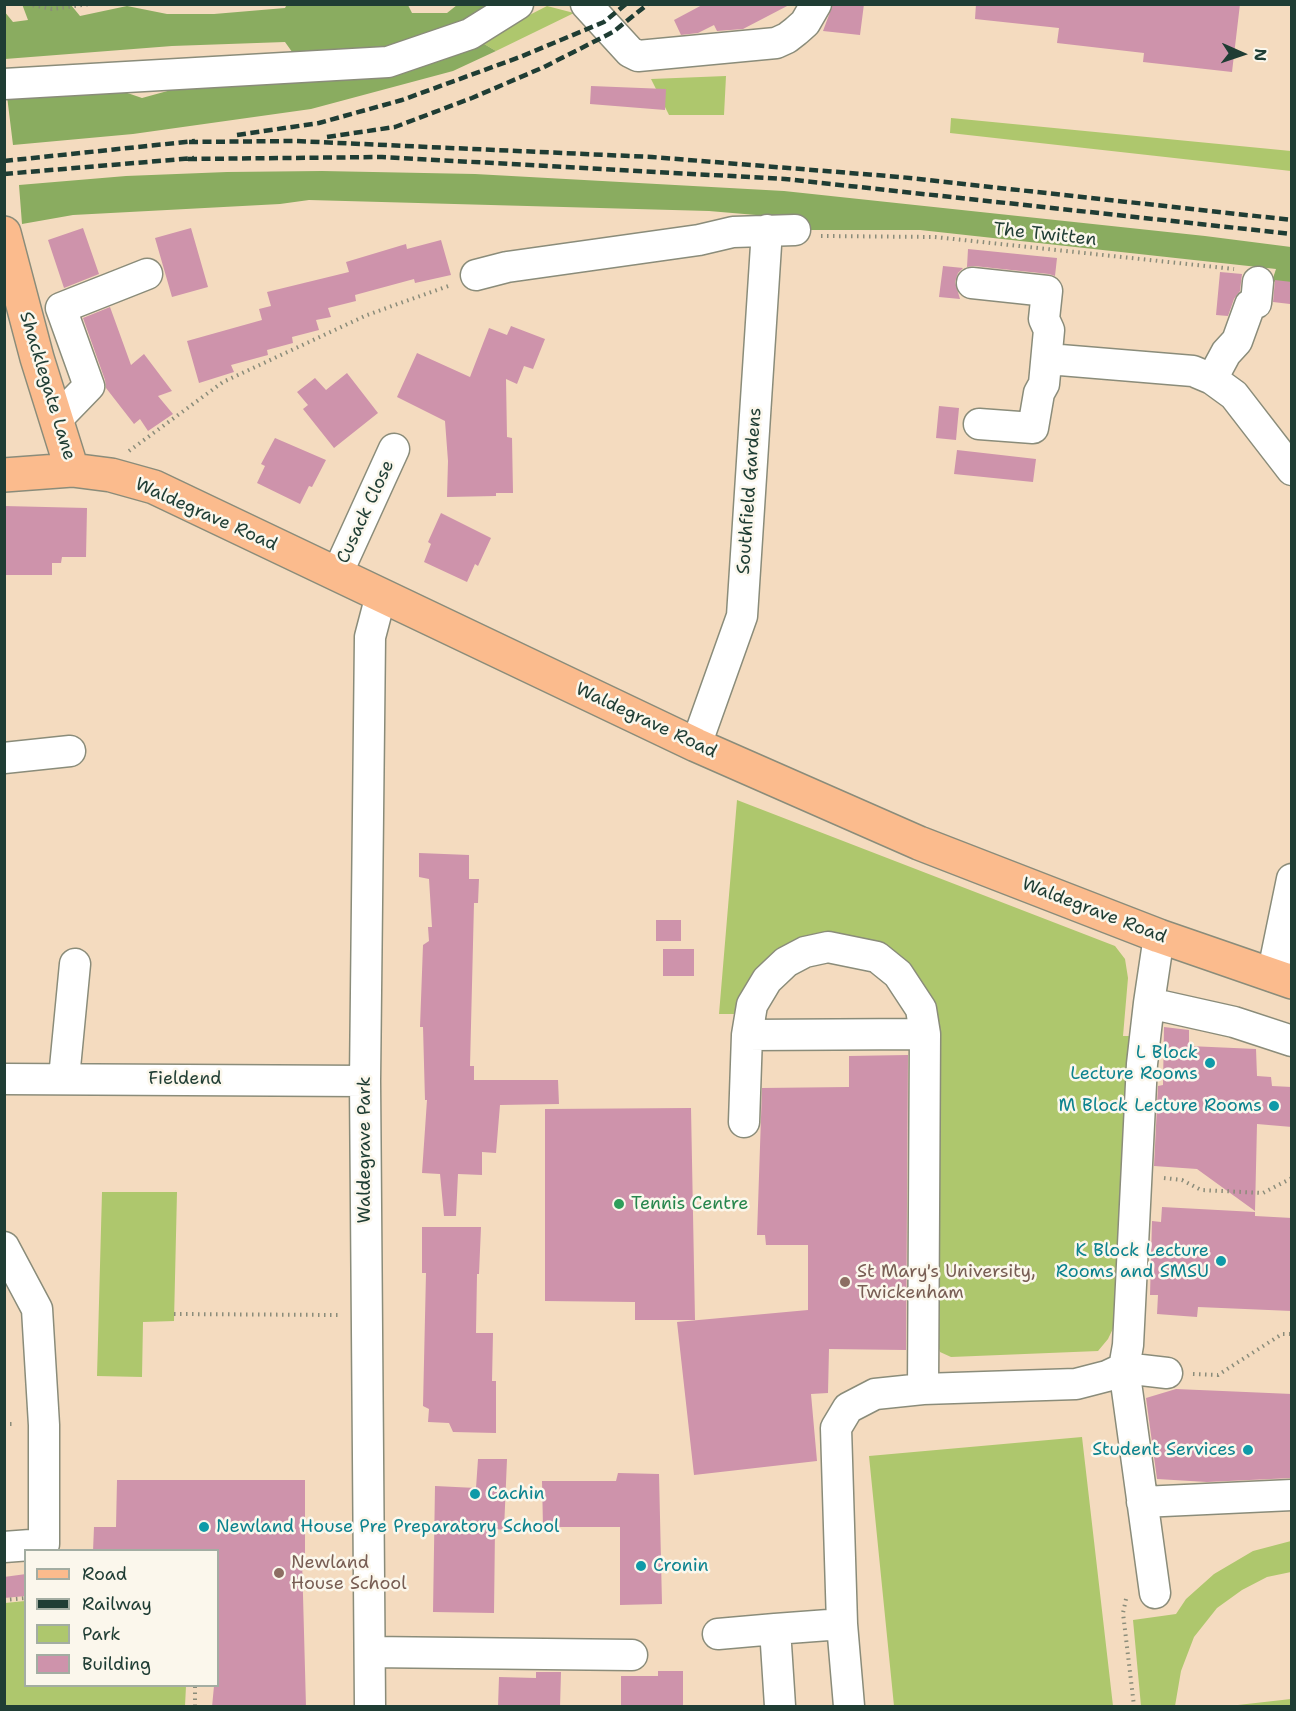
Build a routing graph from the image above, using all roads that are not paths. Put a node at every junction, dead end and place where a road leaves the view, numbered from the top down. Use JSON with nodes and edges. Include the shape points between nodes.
{"nodes":[{"id":1,"x":518,"y":4,"type":"edge"},
{"id":2,"x":586,"y":4,"type":"edge"},
{"id":3,"x":816,"y":4,"type":"edge"},
{"id":4,"x":4,"y":84,"type":"edge"},
{"id":5,"x":4,"y":233,"type":"edge"},
{"id":6,"x":147,"y":274,"type":"dead end"},
{"id":7,"x":476,"y":275,"type":"road end"},
{"id":8,"x":1247,"y":276,"type":"road end"},
{"id":9,"x":972,"y":283,"type":"dead end"},
{"id":10,"x":1046,"y":372,"type":"junction"},
{"id":11,"x":1212,"y":379,"type":"junction"},
{"id":12,"x":57,"y":419,"type":"junction"},
{"id":13,"x":979,"y":424,"type":"dead end"},
{"id":14,"x":394,"y":449,"type":"dead end"},
{"id":15,"x":72,"y":470,"type":"junction"},
{"id":16,"x":1292,"y":470,"type":"edge"},
{"id":17,"x":4,"y":475,"type":"edge"},
{"id":18,"x":337,"y":574,"type":"junction"},
{"id":19,"x":381,"y":595,"type":"junction"},
{"id":20,"x":696,"y":745,"type":"junction"},
{"id":21,"x":70,"y":751,"type":"dead end"},
{"id":22,"x":4,"y":758,"type":"edge"},
{"id":23,"x":1292,"y":879,"type":"edge"},
{"id":24,"x":1159,"y":936,"type":"junction"},
{"id":25,"x":75,"y":964,"type":"dead end"},
{"id":26,"x":1282,"y":979,"type":"edge"},
{"id":27,"x":1149,"y":1003,"type":"junction"},
{"id":28,"x":925,"y":1034,"type":"junction"},
{"id":29,"x":747,"y":1035,"type":"junction"},
{"id":30,"x":1292,"y":1041,"type":"edge"},
{"id":31,"x":64,"y":1078,"type":"junction"},
{"id":32,"x":4,"y":1079,"type":"edge"},
{"id":33,"x":365,"y":1081,"type":"junction"},
{"id":34,"x":744,"y":1122,"type":"dead end"},
{"id":35,"x":4,"y":1246,"type":"edge"},
{"id":36,"x":1124,"y":1368,"type":"junction"},
{"id":37,"x":1167,"y":1373,"type":"road end"},
{"id":38,"x":923,"y":1389,"type":"junction"},
{"id":39,"x":1292,"y":1495,"type":"edge"},
{"id":40,"x":1142,"y":1502,"type":"junction"},
{"id":41,"x":4,"y":1547,"type":"edge"},
{"id":42,"x":1141,"y":1591,"type":"road end"},
{"id":43,"x":842,"y":1624,"type":"junction"},
{"id":44,"x":775,"y":1629,"type":"junction"},
{"id":45,"x":718,"y":1634,"type":"dead end"},
{"id":46,"x":370,"y":1652,"type":"junction"},
{"id":47,"x":632,"y":1655,"type":"dead end"},
{"id":48,"x":370,"y":1707,"type":"edge"},
{"id":49,"x":780,"y":1707,"type":"edge"},
{"id":50,"x":849,"y":1707,"type":"edge"}],
"edges":[{"from":1,"to":4,"type":"street","via":[[470,34],[388,62]]},
{"from":2,"to":3,"type":"street","via":[[638,56],[776,42],[796,32]]},
{"from":5,"to":12,"type":"main road","name":"Shacklegate Lane"},
{"from":6,"to":12,"type":"street","via":[[61,308],[88,386]]},
{"from":7,"to":20,"type":"street","name":"Southfield Gardens","via":[[733,232],[781,230],[742,616]]},
{"from":8,"to":11,"type":"street","via":[[1256,303],[1250,305],[1237,341]]},
{"from":9,"to":10,"type":"street","via":[[1047,291]]},
{"from":10,"to":11,"type":"street","via":[[1193,372]]},
{"from":10,"to":13,"type":"street","via":[[1033,428]]},
{"from":11,"to":16,"type":"street","via":[[1234,394]]},
{"from":12,"to":15,"type":"main road","name":"Shacklegate Lane"},
{"from":14,"to":18,"type":"street","name":"Cusack Close"},
{"from":15,"to":17,"type":"main road","name":"Waldegrave Road"},
{"from":15,"to":18,"type":"main road","name":"Waldegrave Road","via":[[111,475],[154,487]]},
{"from":18,"to":19,"type":"main road","name":"Waldegrave Road"},
{"from":19,"to":20,"type":"main road","name":"Waldegrave Road"},
{"from":19,"to":33,"type":"street","name":"Waldegrave Park","via":[[370,637]]},
{"from":20,"to":24,"type":"main road","name":"Waldegrave Road","via":[[919,843]]},
{"from":21,"to":22,"type":"street"},
{"from":23,"to":26,"type":"street"},
{"from":24,"to":26,"type":"main road","name":"Waldegrave Road"},
{"from":24,"to":27,"type":"street"},
{"from":25,"to":31,"type":"street"},
{"from":27,"to":30,"type":"street","via":[[1234,1022]]},
{"from":27,"to":36,"type":"street"},
{"from":28,"to":29,"type":"street"},
{"from":28,"to":29,"type":"street","via":[[921,1009],[898,974],[877,957],[828,947],[805,952],[786,962],[767,980],[752,1005]]},
{"from":28,"to":38,"type":"street"},
{"from":29,"to":34,"type":"street"},
{"from":31,"to":32,"type":"street","name":"Fieldend"},
{"from":31,"to":33,"type":"street","name":"Fieldend"},
{"from":33,"to":46,"type":"street","name":"Waldegrave Park"},
{"from":35,"to":41,"type":"street","via":[[37,1309],[44,1425],[44,1544]]},
{"from":36,"to":37,"type":"street"},
{"from":36,"to":38,"type":"street","via":[[1076,1384]]},
{"from":36,"to":40,"type":"street"},
{"from":38,"to":43,"type":"street","via":[[875,1394],[848,1408],[836,1428]]},
{"from":39,"to":40,"type":"street"},
{"from":40,"to":42,"type":"street"},
{"from":43,"to":44,"type":"street"},
{"from":43,"to":50,"type":"street"},
{"from":44,"to":45,"type":"street"},
{"from":44,"to":49,"type":"street"},
{"from":46,"to":47,"type":"street","via":[[592,1668]]},
{"from":46,"to":48,"type":"street","name":"Waldegrave Park"}]}
